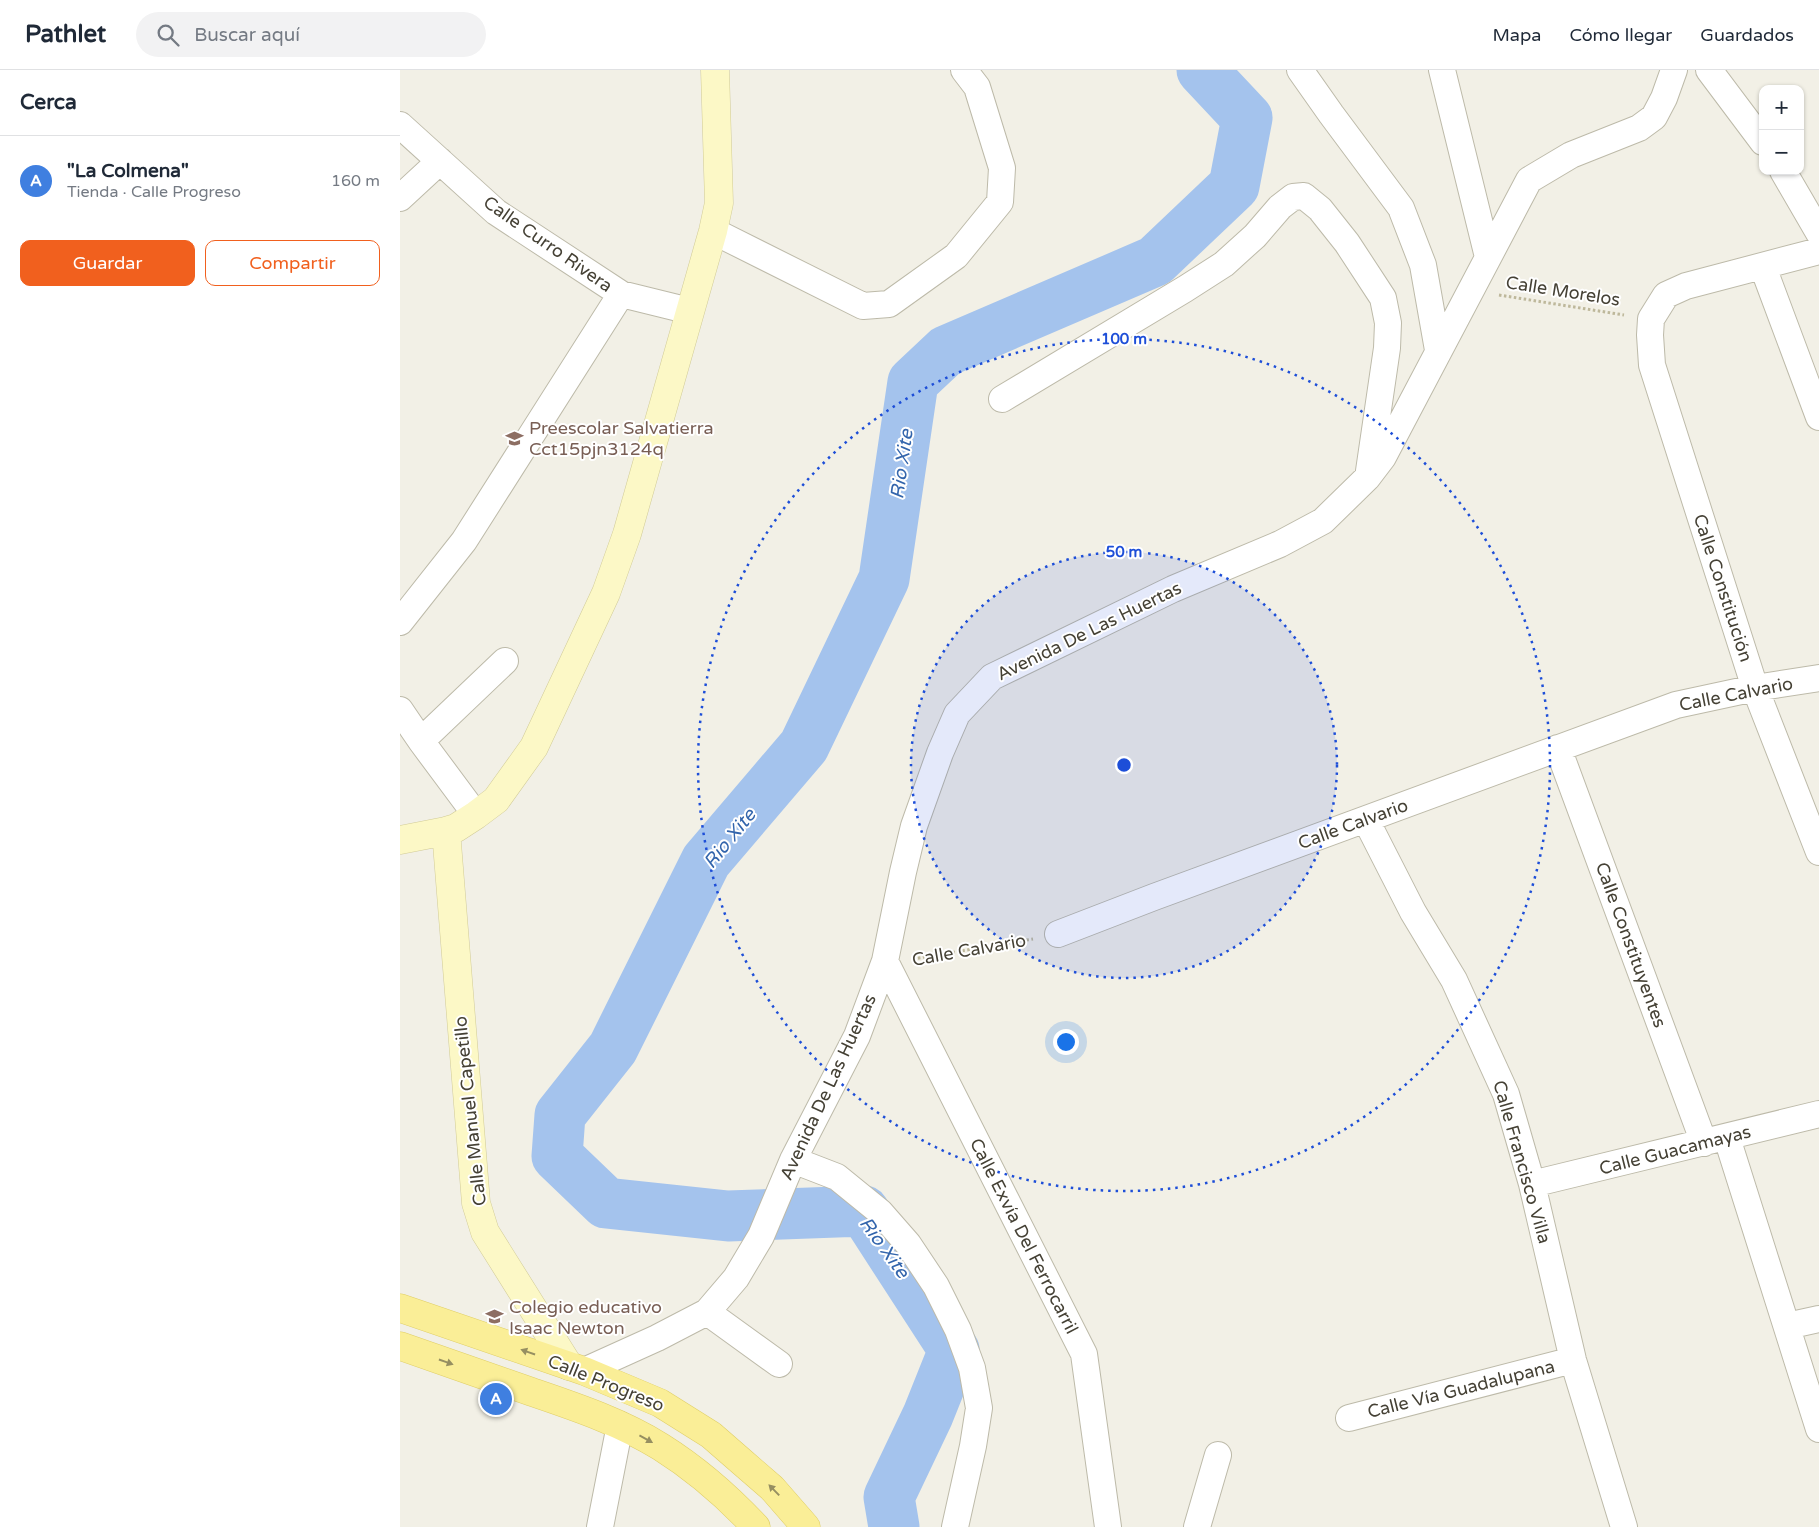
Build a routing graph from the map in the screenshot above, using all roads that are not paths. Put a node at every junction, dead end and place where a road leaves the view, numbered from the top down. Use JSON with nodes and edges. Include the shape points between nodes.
{"nodes":[{"id":1,"x":715,"y":70,"type":"edge"},
{"id":2,"x":964,"y":70,"type":"edge"},
{"id":3,"x":1300,"y":70,"type":"edge"},
{"id":4,"x":1442,"y":70,"type":"edge"},
{"id":5,"x":1674,"y":70,"type":"edge"},
{"id":6,"x":1709,"y":70,"type":"edge"},
{"id":7,"x":400,"y":125,"type":"edge"},
{"id":8,"x":1759,"y":137,"type":"edge"},
{"id":9,"x":440,"y":161,"type":"junction"},
{"id":10,"x":1785,"y":175,"type":"edge"},
{"id":11,"x":400,"y":198,"type":"edge"},
{"id":12,"x":713,"y":231,"type":"junction"},
{"id":13,"x":1819,"y":232,"type":"edge"},
{"id":14,"x":1819,"y":251,"type":"edge"},
{"id":15,"x":1488,"y":257,"type":"junction"},
{"id":16,"x":1763,"y":266,"type":"junction"},
{"id":17,"x":622,"y":294,"type":"junction"},
{"id":18,"x":690,"y":311,"type":"junction"},
{"id":19,"x":1438,"y":350,"type":"junction"},
{"id":20,"x":1002,"y":399,"type":"dead end"},
{"id":21,"x":1819,"y":417,"type":"edge"},
{"id":22,"x":1367,"y":478,"type":"junction"},
{"id":23,"x":400,"y":622,"type":"edge"},
{"id":24,"x":505,"y":661,"type":"dead end"},
{"id":25,"x":1819,"y":678,"type":"edge"},
{"id":26,"x":1755,"y":688,"type":"junction"},
{"id":27,"x":400,"y":710,"type":"edge"},
{"id":28,"x":421,"y":741,"type":"junction"},
{"id":29,"x":1558,"y":748,"type":"junction"},
{"id":30,"x":476,"y":815,"type":"junction"},
{"id":31,"x":1366,"y":820,"type":"junction"},
{"id":32,"x":446,"y":831,"type":"junction"},
{"id":33,"x":400,"y":840,"type":"edge"},
{"id":34,"x":1819,"y":852,"type":"edge"},
{"id":35,"x":1058,"y":934,"type":"road end"},
{"id":36,"x":885,"y":961,"type":"junction"},
{"id":37,"x":1819,"y":1114,"type":"edge"},
{"id":38,"x":1715,"y":1140,"type":"junction"},
{"id":39,"x":789,"y":1170,"type":"junction"},
{"id":40,"x":1532,"y":1184,"type":"junction"},
{"id":41,"x":400,"y":1308,"type":"edge"},
{"id":42,"x":707,"y":1312,"type":"junction"},
{"id":43,"x":1819,"y":1320,"type":"edge"},
{"id":44,"x":1787,"y":1326,"type":"junction"},
{"id":45,"x":400,"y":1346,"type":"edge"},
{"id":46,"x":1573,"y":1360,"type":"junction"},
{"id":47,"x":779,"y":1364,"type":"dead end"},
{"id":48,"x":576,"y":1369,"type":"junction"},
{"id":49,"x":1349,"y":1418,"type":"dead end"},
{"id":50,"x":620,"y":1425,"type":"junction"},
{"id":51,"x":1819,"y":1429,"type":"edge"},
{"id":52,"x":1218,"y":1454,"type":"dead end"},
{"id":53,"x":600,"y":1527,"type":"edge"},
{"id":54,"x":756,"y":1527,"type":"edge"},
{"id":55,"x":806,"y":1527,"type":"edge"},
{"id":56,"x":955,"y":1527,"type":"edge"},
{"id":57,"x":1108,"y":1527,"type":"edge"},
{"id":58,"x":1196,"y":1527,"type":"edge"},
{"id":59,"x":1624,"y":1527,"type":"edge"}],
"edges":[{"from":1,"to":12,"type":"street","via":[[719,203]]},
{"from":2,"to":12,"type":"street","via":[[977,87],[1002,168],[1000,202],[956,256],[889,304],[862,306]]},
{"from":3,"to":19,"type":"street","via":[[1401,208],[1423,265]]},
{"from":4,"to":15,"type":"street"},
{"from":5,"to":15,"type":"street","name":"Avenida De Las Huertas","via":[[1654,117],[1639,128],[1570,155],[1530,180]]},
{"from":6,"to":8,"type":"street"},
{"from":7,"to":9,"type":"street","name":"Calle Curro Rivera"},
{"from":9,"to":11,"type":"street"},
{"from":9,"to":17,"type":"street","name":"Calle Curro Rivera","via":[[496,212]]},
{"from":10,"to":13,"type":"street"},
{"from":12,"to":18,"type":"street"},
{"from":14,"to":16,"type":"street"},
{"from":15,"to":19,"type":"street","name":"Avenida De Las Huertas"},
{"from":16,"to":21,"type":"street"},
{"from":16,"to":26,"type":"street","name":"Calle Constitución","via":[[1666,295],[1651,319],[1650,335],[1652,365]]},
{"from":17,"to":18,"type":"street","name":"Calle Curro Rivera"},
{"from":17,"to":23,"type":"street","via":[[464,541]]},
{"from":18,"to":30,"type":"street","via":[[627,534],[606,594],[534,746],[496,800]]},
{"from":19,"to":22,"type":"street","name":"Avenida De Las Huertas","via":[[1400,428]]},
{"from":20,"to":22,"type":"street","via":[[1224,264],[1280,207],[1293,197],[1304,196],[1320,209],[1347,243],[1383,298],[1388,323]]},
{"from":22,"to":36,"type":"street","name":"Avenida De Las Huertas","via":[[1323,521],[1280,544],[1173,589],[992,677],[957,714],[940,753],[914,826]]},
{"from":24,"to":28,"type":"street"},
{"from":25,"to":26,"type":"street","name":"Calle Calvario"},
{"from":26,"to":29,"type":"street","name":"Calle Calvario","via":[[1676,705]]},
{"from":26,"to":34,"type":"street","name":"Calle Constitución"},
{"from":27,"to":28,"type":"street"},
{"from":28,"to":30,"type":"street"},
{"from":29,"to":31,"type":"street","name":"Calle Calvario"},
{"from":29,"to":38,"type":"street","name":"Calle Constituyentes"},
{"from":30,"to":32,"type":"street"},
{"from":31,"to":35,"type":"street","name":"Calle Calvario"},
{"from":31,"to":40,"type":"street","name":"Calle Francisco Villa","via":[[1413,912],[1454,980],[1502,1085]]},
{"from":32,"to":33,"type":"street"},
{"from":32,"to":48,"type":"street","name":"Calle Manuel Capetillo","via":[[476,1203],[485,1232]]},
{"from":36,"to":39,"type":"street","name":"Avenida De Las Huertas","via":[[857,1036]]},
{"from":36,"to":57,"type":"street","name":"Calle Exvía Del Ferrocarril","via":[[1084,1354]]},
{"from":37,"to":38,"type":"street","name":"Calle Guacamayas"},
{"from":38,"to":40,"type":"street","name":"Calle Guacamayas"},
{"from":38,"to":44,"type":"street","name":"Calle Constituyentes"},
{"from":39,"to":42,"type":"street","name":"Avenida De Las Huertas","via":[[761,1236],[736,1278]]},
{"from":39,"to":56,"type":"street","via":[[837,1177],[880,1212],[908,1244],[936,1286],[958,1330],[972,1368],[979,1408]]},
{"from":40,"to":46,"type":"street","name":"Calle Francisco Villa"},
{"from":48,"to":41,"type":"main road","name":"Calle Progreso","one_way":true},
{"from":42,"to":47,"type":"street"},
{"from":42,"to":48,"type":"street","via":[[657,1338]]},
{"from":43,"to":44,"type":"street"},
{"from":44,"to":51,"type":"street","name":"Calle Constituyentes"},
{"from":45,"to":50,"type":"main road","name":"Calle Progreso","one_way":true},
{"from":46,"to":49,"type":"street","name":"Calle Vía Guadalupana"},
{"from":46,"to":59,"type":"street","name":"Calle Francisco Villa"},
{"from":55,"to":48,"type":"main road","name":"Calle Progreso","one_way":true,"via":[[772,1488],[711,1435],[660,1403]]},
{"from":50,"to":53,"type":"street"},
{"from":50,"to":54,"type":"main road","name":"Calle Progreso","one_way":true,"via":[[660,1446],[690,1467]]},
{"from":52,"to":58,"type":"street"}]}
